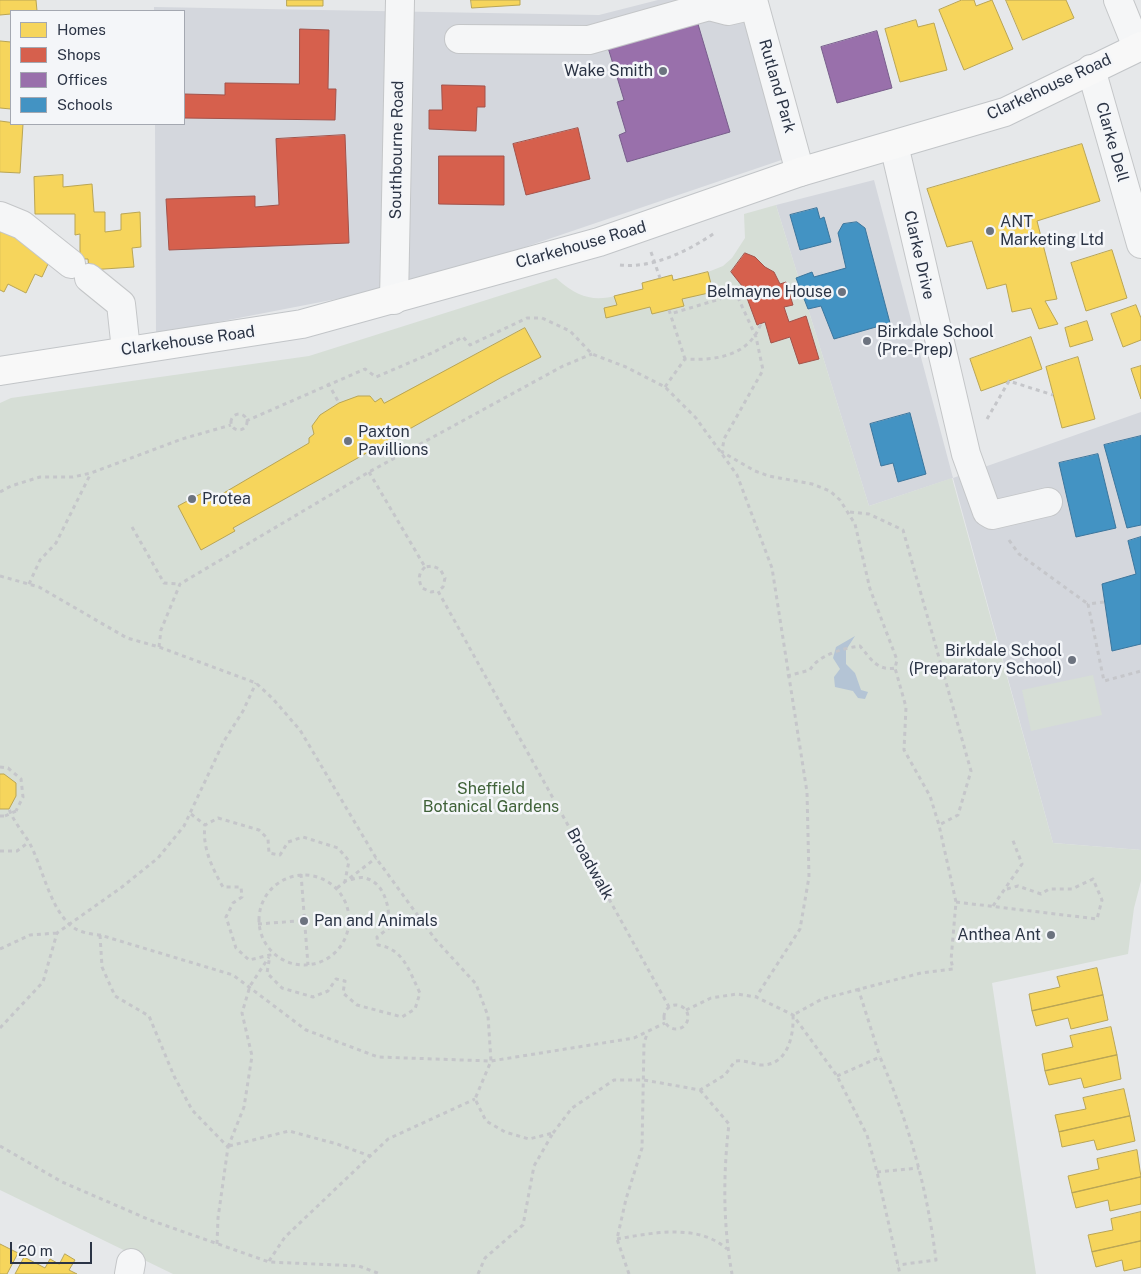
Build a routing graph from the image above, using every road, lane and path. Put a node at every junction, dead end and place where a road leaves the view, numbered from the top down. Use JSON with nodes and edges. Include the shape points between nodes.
{"nodes":[{"id":1,"x":400,"y":0,"type":"edge"},
{"id":2,"x":1118,"y":0,"type":"edge"},
{"id":3,"x":754,"y":2,"type":"edge"},
{"id":4,"x":459,"y":39,"type":"dead end"},
{"id":5,"x":1139,"y":47,"type":"edge"},
{"id":6,"x":1092,"y":69,"type":"junction"},
{"id":7,"x":894,"y":144,"type":"junction"},
{"id":8,"x":800,"y":172,"type":"junction"},
{"id":9,"x":0,"y":216,"type":"edge"},
{"id":10,"x":1141,"y":244,"type":"edge"},
{"id":11,"x":652,"y":257,"type":"dead end"},
{"id":12,"x":660,"y":278,"type":"dead end"},
{"id":13,"x":745,"y":287,"type":"dead end"},
{"id":14,"x":735,"y":291,"type":"junction"},
{"id":15,"x":394,"y":300,"type":"junction"},
{"id":16,"x":761,"y":323,"type":"dead end"},
{"id":17,"x":756,"y":337,"type":"junction"},
{"id":18,"x":126,"y":350,"type":"junction"},
{"id":19,"x":592,"y":354,"type":"junction"},
{"id":20,"x":685,"y":359,"type":"junction"},
{"id":21,"x":0,"y":371,"type":"edge"},
{"id":22,"x":328,"y":383,"type":"junction"},
{"id":23,"x":665,"y":388,"type":"junction"},
{"id":24,"x":1053,"y":395,"type":"dead end"},
{"id":25,"x":339,"y":403,"type":"dead end"},
{"id":26,"x":246,"y":421,"type":"junction"},
{"id":27,"x":231,"y":425,"type":"junction"},
{"id":28,"x":722,"y":452,"type":"junction"},
{"id":29,"x":966,"y":454,"type":"junction"},
{"id":30,"x":369,"y":472,"type":"junction"},
{"id":31,"x":91,"y":473,"type":"junction"},
{"id":32,"x":0,"y":492,"type":"edge"},
{"id":33,"x":1048,"y":502,"type":"dead end"},
{"id":34,"x":849,"y":512,"type":"junction"},
{"id":35,"x":992,"y":515,"type":"junction"},
{"id":36,"x":132,"y":527,"type":"dead end"},
{"id":37,"x":425,"y":567,"type":"junction"},
{"id":38,"x":0,"y":576,"type":"edge"},
{"id":39,"x":29,"y":584,"type":"junction"},
{"id":40,"x":180,"y":584,"type":"junction"},
{"id":41,"x":438,"y":591,"type":"junction"},
{"id":42,"x":1104,"y":602,"type":"dead end"},
{"id":43,"x":1088,"y":604,"type":"junction"},
{"id":44,"x":159,"y":647,"type":"junction"},
{"id":45,"x":895,"y":668,"type":"junction"},
{"id":46,"x":1141,"y":671,"type":"edge"},
{"id":47,"x":787,"y":676,"type":"junction"},
{"id":48,"x":256,"y":683,"type":"junction"},
{"id":49,"x":0,"y":767,"type":"edge"},
{"id":50,"x":9,"y":809,"type":"dead end"},
{"id":51,"x":191,"y":814,"type":"junction"},
{"id":52,"x":2,"y":816,"type":"edge"},
{"id":53,"x":205,"y":825,"type":"junction"},
{"id":54,"x":939,"y":825,"type":"junction"},
{"id":55,"x":1012,"y":838,"type":"dead end"},
{"id":56,"x":29,"y":842,"type":"junction"},
{"id":57,"x":0,"y":851,"type":"edge"},
{"id":58,"x":376,"y":858,"type":"junction"},
{"id":59,"x":301,"y":874,"type":"junction"},
{"id":60,"x":345,"y":881,"type":"junction"},
{"id":61,"x":337,"y":888,"type":"junction"},
{"id":62,"x":1003,"y":890,"type":"junction"},
{"id":63,"x":956,"y":902,"type":"junction"},
{"id":64,"x":993,"y":906,"type":"junction"},
{"id":65,"x":350,"y":917,"type":"junction"},
{"id":66,"x":304,"y":921,"type":"junction"},
{"id":67,"x":69,"y":924,"type":"junction"},
{"id":68,"x":258,"y":924,"type":"junction"},
{"id":69,"x":57,"y":933,"type":"junction"},
{"id":70,"x":100,"y":935,"type":"junction"},
{"id":71,"x":0,"y":949,"type":"edge"},
{"id":72,"x":271,"y":954,"type":"junction"},
{"id":73,"x":308,"y":966,"type":"junction"},
{"id":74,"x":250,"y":986,"type":"junction"},
{"id":75,"x":858,"y":988,"type":"junction"},
{"id":76,"x":756,"y":997,"type":"junction"},
{"id":77,"x":669,"y":1007,"type":"junction"},
{"id":78,"x":686,"y":1010,"type":"junction"},
{"id":79,"x":793,"y":1015,"type":"junction"},
{"id":80,"x":665,"y":1022,"type":"junction"},
{"id":81,"x":0,"y":1028,"type":"edge"},
{"id":82,"x":648,"y":1033,"type":"junction"},
{"id":83,"x":880,"y":1057,"type":"junction"},
{"id":84,"x":491,"y":1060,"type":"junction"},
{"id":85,"x":837,"y":1076,"type":"junction"},
{"id":86,"x":644,"y":1080,"type":"junction"},
{"id":87,"x":700,"y":1090,"type":"junction"},
{"id":88,"x":475,"y":1099,"type":"junction"},
{"id":89,"x":553,"y":1133,"type":"junction"},
{"id":90,"x":0,"y":1146,"type":"edge"},
{"id":91,"x":228,"y":1146,"type":"junction"},
{"id":92,"x":370,"y":1156,"type":"junction"},
{"id":93,"x":919,"y":1168,"type":"junction"},
{"id":94,"x":877,"y":1172,"type":"junction"},
{"id":95,"x":617,"y":1239,"type":"junction"},
{"id":96,"x":217,"y":1244,"type":"junction"},
{"id":97,"x":728,"y":1250,"type":"junction"},
{"id":98,"x":269,"y":1262,"type":"junction"},
{"id":99,"x":898,"y":1265,"type":"junction"},
{"id":100,"x":380,"y":1274,"type":"edge"},
{"id":101,"x":478,"y":1274,"type":"edge"},
{"id":102,"x":629,"y":1274,"type":"edge"},
{"id":103,"x":732,"y":1274,"type":"edge"},
{"id":104,"x":900,"y":1274,"type":"edge"}],
"edges":[{"from":1,"to":15,"type":"street","name":"Southbourne Road"},
{"from":2,"to":5,"type":"street"},
{"from":3,"to":4,"type":"street","via":[[728,11],[709,6],[589,40]]},
{"from":3,"to":8,"type":"street","name":"Rutland Park"},
{"from":5,"to":6,"type":"main road","name":"Clarkehouse Road"},
{"from":6,"to":7,"type":"main road","name":"Clarkehouse Road","via":[[1005,112]]},
{"from":6,"to":10,"type":"street","name":"Clarke Dell"},
{"from":7,"to":8,"type":"main road","name":"Clarkehouse Road"},
{"from":7,"to":29,"type":"street","name":"Clarke Drive"},
{"from":8,"to":15,"type":"main road","name":"Clarkehouse Road","via":[[599,242]]},
{"from":9,"to":18,"type":"street","via":[[22,225],[121,304]]},
{"from":11,"to":12,"type":"path"},
{"from":13,"to":14,"type":"path"},
{"from":14,"to":17,"type":"path"},
{"from":14,"to":20,"type":"path","via":[[720,299],[670,312]]},
{"from":15,"to":18,"type":"main road","name":"Clarkehouse Road","via":[[302,324]]},
{"from":16,"to":17,"type":"path"},
{"from":17,"to":20,"type":"path","via":[[736,352],[709,361]]},
{"from":17,"to":28,"type":"path","via":[[763,370],[724,439]]},
{"from":18,"to":21,"type":"main road","name":"Clarkehouse Road"},
{"from":19,"to":22,"type":"path","via":[[574,333],[542,318],[527,318],[470,345],[463,337],[376,378],[365,369]]},
{"from":19,"to":23,"type":"path","via":[[626,367]]},
{"from":19,"to":30,"type":"path","via":[[563,366]]},
{"from":20,"to":23,"type":"path"},
{"from":22,"to":25,"type":"path"},
{"from":22,"to":26,"type":"path"},
{"from":23,"to":28,"type":"path","via":[[696,418]]},
{"from":24,"to":29,"type":"path","via":[[1009,381]]},
{"from":26,"to":27,"type":"path","via":[[242,430]]},
{"from":26,"to":27,"type":"path","via":[[244,416],[237,415],[232,418]]},
{"from":27,"to":31,"type":"path","via":[[182,439]]},
{"from":28,"to":34,"type":"path","via":[[769,476],[830,491]]},
{"from":28,"to":47,"type":"path","via":[[737,475],[772,568]]},
{"from":29,"to":35,"type":"street","name":"Clarke Drive","via":[[987,512]]},
{"from":30,"to":37,"type":"path"},
{"from":30,"to":40,"type":"path"},
{"from":31,"to":32,"type":"path","via":[[73,477],[40,477]]},
{"from":31,"to":39,"type":"path","via":[[56,543],[40,560]]},
{"from":33,"to":35,"type":"street"},
{"from":34,"to":45,"type":"path","via":[[856,524],[870,589],[897,660]]},
{"from":34,"to":54,"type":"path","via":[[870,514],[902,530],[908,550],[971,771],[958,815]]},
{"from":35,"to":43,"type":"path","via":[[1019,554]]},
{"from":36,"to":40,"type":"path","via":[[164,583]]},
{"from":37,"to":41,"type":"path","via":[[418,580],[422,588]]},
{"from":37,"to":41,"type":"path","via":[[440,569],[445,578],[443,587]]},
{"from":38,"to":39,"type":"path"},
{"from":39,"to":44,"type":"path","via":[[127,638]]},
{"from":40,"to":44,"type":"path","via":[[161,630]]},
{"from":41,"to":77,"type":"path","name":"Broadwalk"},
{"from":42,"to":43,"type":"path"},
{"from":43,"to":46,"type":"path","via":[[1104,681]]},
{"from":44,"to":48,"type":"path"},
{"from":45,"to":47,"type":"path","via":[[886,670],[876,666],[860,646],[830,655],[810,670]]},
{"from":45,"to":54,"type":"path","via":[[906,707],[904,750],[930,796]]},
{"from":47,"to":76,"type":"path","via":[[807,792],[809,877],[800,929]]},
{"from":48,"to":51,"type":"path","via":[[224,741]]},
{"from":48,"to":58,"type":"path","via":[[300,730]]},
{"from":49,"to":52,"type":"path","bridge":true,"via":[[8,768],[22,779],[23,797],[16,811]]},
{"from":50,"to":56,"type":"path"},
{"from":51,"to":53,"type":"path"},
{"from":51,"to":67,"type":"path","via":[[158,858]]},
{"from":53,"to":60,"type":"path","via":[[218,818],[259,830],[268,839],[269,853],[280,855],[288,842],[303,837],[338,848],[349,860]]},
{"from":53,"to":72,"type":"path","via":[[203,840],[216,875],[223,887],[241,887],[242,897],[226,917],[236,948],[248,960]]},
{"from":54,"to":63,"type":"path"},
{"from":55,"to":62,"type":"path","via":[[1022,864]]},
{"from":56,"to":57,"type":"path","via":[[17,851]]},
{"from":56,"to":67,"type":"path","via":[[58,909]]},
{"from":58,"to":60,"type":"path"},
{"from":58,"to":84,"type":"path","via":[[435,939],[476,984],[488,1016]]},
{"from":59,"to":61,"type":"path","via":[[326,880]]},
{"from":59,"to":66,"type":"path"},
{"from":59,"to":68,"type":"path","via":[[285,878],[273,886],[264,897]]},
{"from":60,"to":61,"type":"path"},
{"from":60,"to":72,"type":"path","via":[[364,877],[379,884],[390,911],[389,928],[377,937],[378,945],[391,947],[401,956],[420,993],[415,1009],[402,1018],[357,1005],[343,993],[345,981],[336,979],[328,991],[313,996],[282,988],[267,973]]},
{"from":61,"to":65,"type":"path","via":[[344,897]]},
{"from":62,"to":64,"type":"path"},
{"from":62,"to":64,"type":"path","via":[[1018,886],[1041,894],[1049,889],[1072,889],[1093,879],[1102,900],[1097,919]]},
{"from":63,"to":64,"type":"path"},
{"from":63,"to":75,"type":"path","via":[[953,969]]},
{"from":65,"to":66,"type":"path"},
{"from":65,"to":73,"type":"path","via":[[343,945],[333,955]]},
{"from":66,"to":68,"type":"path"},
{"from":66,"to":73,"type":"path"},
{"from":67,"to":69,"type":"path"},
{"from":67,"to":70,"type":"path","via":[[82,932]]},
{"from":68,"to":72,"type":"path"},
{"from":69,"to":71,"type":"path","via":[[30,935]]},
{"from":69,"to":81,"type":"path","via":[[43,982]]},
{"from":70,"to":74,"type":"path","via":[[233,974]]},
{"from":70,"to":91,"type":"path","via":[[102,968],[115,996],[149,1016],[192,1110]]},
{"from":72,"to":73,"type":"path","via":[[283,961]]},
{"from":72,"to":74,"type":"path"},
{"from":74,"to":84,"type":"path","via":[[306,1030],[378,1057]]},
{"from":74,"to":91,"type":"path","via":[[242,1013],[252,1056],[244,1107]]},
{"from":75,"to":79,"type":"path","via":[[822,999]]},
{"from":75,"to":83,"type":"path"},
{"from":76,"to":78,"type":"path","via":[[738,994],[711,998]]},
{"from":76,"to":79,"type":"path"},
{"from":77,"to":78,"type":"path","via":[[675,1005]]},
{"from":77,"to":80,"type":"path","via":[[663,1016]]},
{"from":78,"to":80,"type":"path","via":[[686,1023],[682,1027],[669,1027]]},
{"from":79,"to":85,"type":"path"},
{"from":79,"to":87,"type":"path","via":[[790,1045],[778,1060],[762,1065],[746,1060],[735,1061],[725,1075]]},
{"from":80,"to":82,"type":"path"},
{"from":82,"to":84,"type":"path","via":[[634,1038]]},
{"from":82,"to":86,"type":"path","via":[[644,1043]]},
{"from":83,"to":85,"type":"path"},
{"from":83,"to":93,"type":"path","via":[[898,1100]]},
{"from":84,"to":88,"type":"path"},
{"from":85,"to":94,"type":"path","via":[[867,1135]]},
{"from":86,"to":87,"type":"path"},
{"from":86,"to":89,"type":"path","via":[[614,1080],[572,1108]]},
{"from":86,"to":95,"type":"path","via":[[642,1148]]},
{"from":87,"to":97,"type":"path","via":[[729,1124],[725,1178]]},
{"from":88,"to":89,"type":"path","via":[[486,1121],[505,1132],[529,1139]]},
{"from":88,"to":92,"type":"path","via":[[388,1139]]},
{"from":89,"to":101,"type":"path","via":[[534,1166],[523,1225],[485,1258]]},
{"from":90,"to":96,"type":"path","via":[[62,1182],[150,1220]]},
{"from":91,"to":92,"type":"path","via":[[290,1131]]},
{"from":91,"to":96,"type":"path"},
{"from":92,"to":98,"type":"path","via":[[285,1237]]},
{"from":93,"to":94,"type":"path"},
{"from":93,"to":99,"type":"path","via":[[930,1209],[936,1260]]},
{"from":94,"to":99,"type":"path"},
{"from":95,"to":97,"type":"path","via":[[663,1232],[709,1236]]},
{"from":95,"to":102,"type":"path"},
{"from":96,"to":98,"type":"path"},
{"from":97,"to":103,"type":"path"},
{"from":98,"to":100,"type":"path","via":[[358,1266]]},
{"from":99,"to":104,"type":"path"}]}
